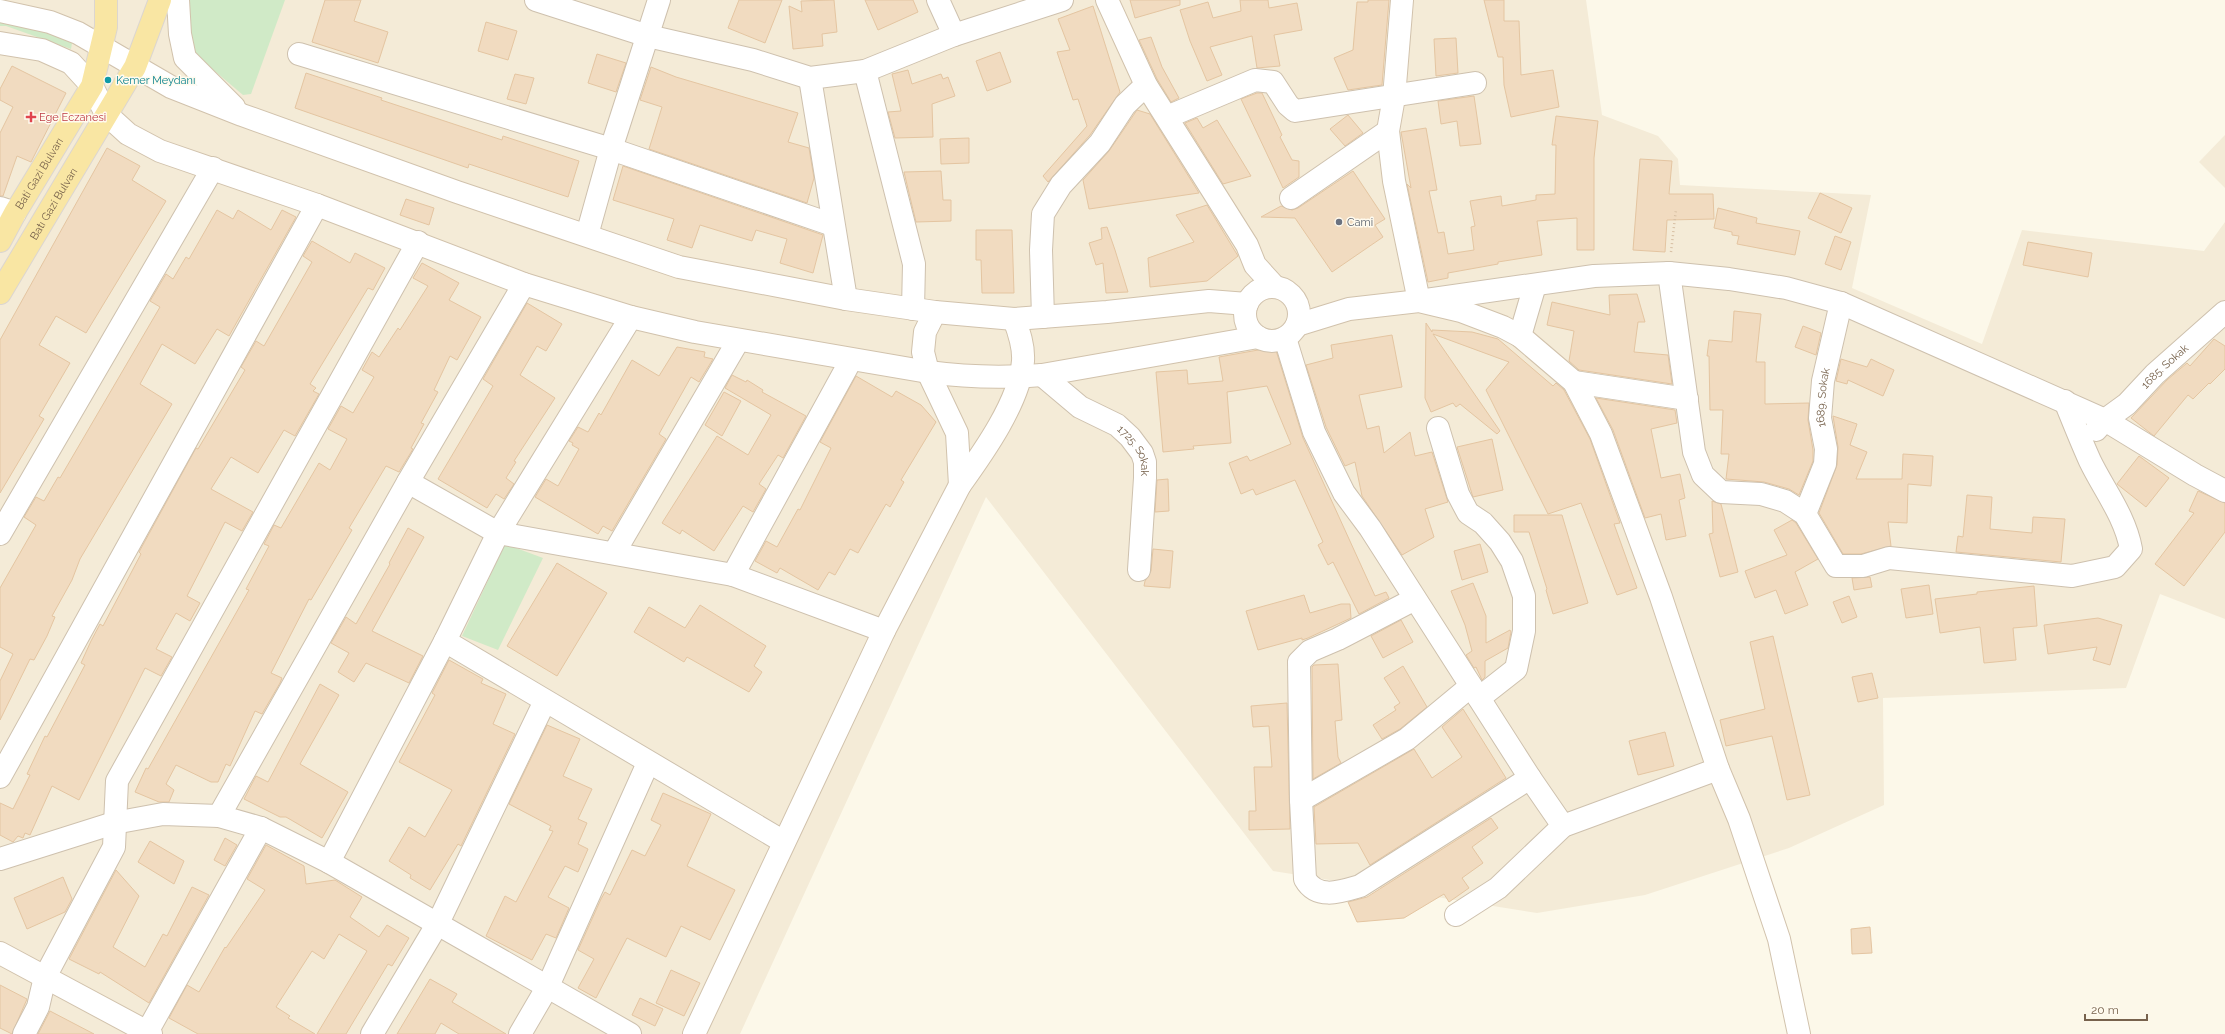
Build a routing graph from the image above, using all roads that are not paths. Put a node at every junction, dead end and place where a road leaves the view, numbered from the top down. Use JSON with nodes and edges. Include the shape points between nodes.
{"nodes":[{"id":1,"x":26,"y":0,"type":"edge"},
{"id":2,"x":106,"y":0,"type":"edge"},
{"id":3,"x":160,"y":0,"type":"edge"},
{"id":4,"x":178,"y":0,"type":"edge"},
{"id":5,"x":536,"y":0,"type":"edge"},
{"id":6,"x":659,"y":0,"type":"edge"},
{"id":7,"x":938,"y":0,"type":"edge"},
{"id":8,"x":1062,"y":0,"type":"edge"},
{"id":9,"x":1107,"y":0,"type":"edge"},
{"id":10,"x":1402,"y":0,"type":"edge"},
{"id":11,"x":0,"y":6,"type":"edge"},
{"id":12,"x":0,"y":11,"type":"edge"},
{"id":13,"x":954,"y":35,"type":"junction"},
{"id":14,"x":648,"y":36,"type":"junction"},
{"id":15,"x":0,"y":43,"type":"edge"},
{"id":16,"x":102,"y":47,"type":"junction"},
{"id":17,"x":299,"y":54,"type":"dead end"},
{"id":18,"x":135,"y":67,"type":"junction"},
{"id":19,"x":865,"y":71,"type":"junction"},
{"id":20,"x":810,"y":78,"type":"junction"},
{"id":21,"x":1475,"y":83,"type":"dead end"},
{"id":22,"x":1146,"y":85,"type":"junction"},
{"id":23,"x":92,"y":86,"type":"junction"},
{"id":24,"x":1394,"y":97,"type":"junction"},
{"id":25,"x":106,"y":114,"type":"junction"},
{"id":26,"x":242,"y":115,"type":"junction"},
{"id":27,"x":1167,"y":117,"type":"junction"},
{"id":28,"x":1388,"y":131,"type":"junction"},
{"id":29,"x":611,"y":149,"type":"junction"},
{"id":30,"x":213,"y":168,"type":"junction"},
{"id":31,"x":1290,"y":198,"type":"dead end"},
{"id":32,"x":317,"y":204,"type":"junction"},
{"id":33,"x":7,"y":211,"type":"edge"},
{"id":34,"x":833,"y":225,"type":"junction"},
{"id":35,"x":587,"y":235,"type":"junction"},
{"id":36,"x":0,"y":241,"type":"edge"},
{"id":37,"x":418,"y":242,"type":"junction"},
{"id":38,"x":1256,"y":265,"type":"junction"},
{"id":39,"x":1669,"y":273,"type":"junction"},
{"id":40,"x":524,"y":284,"type":"junction"},
{"id":41,"x":1534,"y":285,"type":"junction"},
{"id":42,"x":1275,"y":287,"type":"junction"},
{"id":43,"x":0,"y":293,"type":"edge"},
{"id":44,"x":846,"y":299,"type":"junction"},
{"id":45,"x":1249,"y":300,"type":"junction"},
{"id":46,"x":1295,"y":300,"type":"junction"},
{"id":47,"x":1419,"y":301,"type":"junction"},
{"id":48,"x":1841,"y":303,"type":"junction"},
{"id":49,"x":913,"y":309,"type":"junction"},
{"id":50,"x":1350,"y":309,"type":"junction"},
{"id":51,"x":935,"y":312,"type":"junction"},
{"id":52,"x":2225,"y":312,"type":"edge"},
{"id":53,"x":631,"y":316,"type":"junction"},
{"id":54,"x":1043,"y":317,"type":"junction"},
{"id":55,"x":1014,"y":319,"type":"junction"},
{"id":56,"x":1291,"y":331,"type":"junction"},
{"id":57,"x":1520,"y":336,"type":"junction"},
{"id":58,"x":1258,"y":337,"type":"junction"},
{"id":59,"x":738,"y":341,"type":"junction"},
{"id":60,"x":851,"y":360,"type":"junction"},
{"id":61,"x":928,"y":372,"type":"junction"},
{"id":62,"x":1042,"y":375,"type":"junction"},
{"id":63,"x":1020,"y":376,"type":"junction"},
{"id":64,"x":1574,"y":382,"type":"junction"},
{"id":65,"x":1687,"y":399,"type":"junction"},
{"id":66,"x":2065,"y":401,"type":"junction"},
{"id":67,"x":2105,"y":420,"type":"junction"},
{"id":68,"x":1438,"y":428,"type":"dead end"},
{"id":69,"x":2090,"y":461,"type":"junction"},
{"id":70,"x":408,"y":482,"type":"junction"},
{"id":71,"x":960,"y":485,"type":"junction"},
{"id":72,"x":2225,"y":491,"type":"edge"},
{"id":73,"x":1805,"y":514,"type":"junction"},
{"id":74,"x":498,"y":533,"type":"junction"},
{"id":75,"x":0,"y":534,"type":"edge"},
{"id":76,"x":614,"y":553,"type":"junction"},
{"id":77,"x":1139,"y":570,"type":"dead end"},
{"id":78,"x":734,"y":575,"type":"junction"},
{"id":79,"x":1415,"y":599,"type":"junction"},
{"id":80,"x":884,"y":631,"type":"junction"},
{"id":81,"x":445,"y":641,"type":"junction"},
{"id":82,"x":1475,"y":692,"type":"junction"},
{"id":83,"x":545,"y":701,"type":"junction"},
{"id":84,"x":648,"y":763,"type":"junction"},
{"id":85,"x":1718,"y":769,"type":"junction"},
{"id":86,"x":0,"y":778,"type":"edge"},
{"id":87,"x":1530,"y":778,"type":"junction"},
{"id":88,"x":1301,"y":800,"type":"junction"},
{"id":89,"x":219,"y":816,"type":"junction"},
{"id":90,"x":114,"y":824,"type":"junction"},
{"id":91,"x":1563,"y":826,"type":"junction"},
{"id":92,"x":261,"y":828,"type":"junction"},
{"id":93,"x":784,"y":842,"type":"junction"},
{"id":94,"x":0,"y":859,"type":"edge"},
{"id":95,"x":329,"y":862,"type":"junction"},
{"id":96,"x":1456,"y":916,"type":"dead end"},
{"id":97,"x":438,"y":923,"type":"junction"},
{"id":98,"x":0,"y":953,"type":"edge"},
{"id":99,"x":45,"y":977,"type":"junction"},
{"id":100,"x":548,"y":986,"type":"junction"},
{"id":101,"x":148,"y":1033,"type":"edge"},
{"id":102,"x":24,"y":1034,"type":"edge"},
{"id":103,"x":372,"y":1034,"type":"edge"},
{"id":104,"x":520,"y":1034,"type":"edge"},
{"id":105,"x":630,"y":1034,"type":"edge"},
{"id":106,"x":694,"y":1034,"type":"edge"},
{"id":107,"x":1799,"y":1034,"type":"edge"}],
"edges":[{"from":1,"to":11,"type":"street"},
{"from":2,"to":16,"type":"main road","name":"Bati Gazi Bulvarı","via":[[106,27]]},
{"from":3,"to":18,"type":"main road","name":"Batı Gazi Bulvarı"},
{"from":4,"to":26,"type":"street","via":[[180,34],[185,58]]},
{"from":5,"to":14,"type":"street"},
{"from":6,"to":14,"type":"street"},
{"from":7,"to":13,"type":"street"},
{"from":8,"to":13,"type":"street"},
{"from":9,"to":22,"type":"street"},
{"from":10,"to":24,"type":"street"},
{"from":12,"to":16,"type":"street","via":[[50,22],[78,33]]},
{"from":13,"to":19,"type":"street"},
{"from":14,"to":20,"type":"street","via":[[753,60]]},
{"from":14,"to":29,"type":"street"},
{"from":15,"to":23,"type":"street","via":[[42,50],[65,60],[71,63]]},
{"from":16,"to":18,"type":"street"},
{"from":16,"to":23,"type":"main road","name":"Bati Gazi Bulvarı"},
{"from":17,"to":29,"type":"street"},
{"from":18,"to":25,"type":"main road","name":"Batı Gazi Bulvarı"},
{"from":18,"to":26,"type":"street","via":[[172,87]]},
{"from":19,"to":20,"type":"street"},
{"from":19,"to":49,"type":"street","via":[[914,264]]},
{"from":20,"to":34,"type":"street"},
{"from":21,"to":24,"type":"street"},
{"from":22,"to":27,"type":"street"},
{"from":22,"to":54,"type":"street","via":[[1125,105],[1100,143],[1061,185],[1043,214]]},
{"from":23,"to":25,"type":"street"},
{"from":23,"to":33,"type":"main road","name":"Bati Gazi Bulvarı"},
{"from":24,"to":27,"type":"street","via":[[1295,110],[1288,105],[1273,82],[1255,80]]},
{"from":24,"to":28,"type":"street"},
{"from":25,"to":30,"type":"street","via":[[128,134],[160,151]]},
{"from":25,"to":43,"type":"main road","name":"Batı Gazi Bulvarı"},
{"from":26,"to":35,"type":"street","via":[[457,192]]},
{"from":27,"to":38,"type":"street","via":[[1247,244]]},
{"from":28,"to":31,"type":"street"},
{"from":28,"to":47,"type":"street","via":[[1394,181]]},
{"from":29,"to":34,"type":"street"},
{"from":29,"to":35,"type":"street"},
{"from":30,"to":32,"type":"street"},
{"from":30,"to":75,"type":"street"},
{"from":32,"to":37,"type":"street"},
{"from":32,"to":86,"type":"street"},
{"from":33,"to":36,"type":"main road","name":"Bati Gazi Bulvarı"},
{"from":34,"to":44,"type":"street"},
{"from":35,"to":44,"type":"street","via":[[679,267]]},
{"from":37,"to":40,"type":"street"},
{"from":37,"to":90,"type":"street","via":[[117,781]]},
{"from":38,"to":42,"type":"street"},
{"from":38,"to":45,"type":"street"},
{"from":39,"to":41,"type":"street","via":[[1594,276]]},
{"from":39,"to":48,"type":"street","via":[[1786,288]]},
{"from":39,"to":65,"type":"street"},
{"from":40,"to":53,"type":"street"},
{"from":40,"to":70,"type":"street"},
{"from":41,"to":47,"type":"street"},
{"from":41,"to":57,"type":"street"},
{"from":42,"to":45,"type":"street","via":[[1258,290]]},
{"from":42,"to":46,"type":"street","via":[[1290,293]]},
{"from":44,"to":49,"type":"street"},
{"from":45,"to":54,"type":"street","via":[[1209,301]]},
{"from":45,"to":58,"type":"street","via":[[1245,313],[1246,322],[1250,331]]},
{"from":46,"to":50,"type":"street"},
{"from":46,"to":56,"type":"street","via":[[1299,316]]},
{"from":47,"to":50,"type":"street"},
{"from":47,"to":57,"type":"street","via":[[1461,311],[1504,327]]},
{"from":48,"to":66,"type":"street"},
{"from":48,"to":73,"type":"street","name":"1689. Sokak","via":[[1823,381],[1820,418],[1826,449],[1825,464]]},
{"from":49,"to":51,"type":"street"},
{"from":50,"to":56,"type":"street"},
{"from":51,"to":55,"type":"street"},
{"from":51,"to":61,"type":"street","via":[[925,332],[923,352]]},
{"from":52,"to":67,"type":"street","name":"1685. Sokak","via":[[2155,374],[2127,404]]},
{"from":53,"to":59,"type":"street"},
{"from":53,"to":74,"type":"street"},
{"from":54,"to":55,"type":"street"},
{"from":55,"to":63,"type":"street","via":[[1021,341],[1023,360]]},
{"from":56,"to":58,"type":"street","via":[[1276,341]]},
{"from":56,"to":79,"type":"street","via":[[1314,432],[1344,493],[1370,528]]},
{"from":57,"to":64,"type":"street"},
{"from":58,"to":62,"type":"street"},
{"from":59,"to":60,"type":"street"},
{"from":59,"to":76,"type":"street"},
{"from":60,"to":61,"type":"street"},
{"from":60,"to":78,"type":"street"},
{"from":61,"to":63,"type":"street"},
{"from":61,"to":71,"type":"street","via":[[957,433]]},
{"from":62,"to":63,"type":"street"},
{"from":62,"to":77,"type":"street","name":"1725. Sokak","via":[[1080,407],[1117,425],[1142,453],[1145,478]]},
{"from":63,"to":71,"type":"street","via":[[1005,415]]},
{"from":64,"to":65,"type":"street"},
{"from":64,"to":85,"type":"street","via":[[1601,434],[1661,597]]},
{"from":65,"to":73,"type":"street","via":[[1694,452],[1703,475],[1721,492],[1761,494],[1785,501]]},
{"from":66,"to":67,"type":"street"},
{"from":66,"to":69,"type":"street"},
{"from":67,"to":69,"type":"street","name":"1685. Sokak","via":[[2090,441]]},
{"from":67,"to":72,"type":"street","via":[[2195,476]]},
{"from":68,"to":82,"type":"street","via":[[1458,494],[1468,513],[1483,523],[1512,560],[1524,596],[1524,631],[1516,668]]},
{"from":69,"to":73,"type":"street","via":[[2124,522],[2131,549],[2115,568],[2072,576],[1889,558],[1863,566],[1836,566]]},
{"from":70,"to":74,"type":"street"},
{"from":70,"to":89,"type":"street"},
{"from":71,"to":80,"type":"street"},
{"from":74,"to":76,"type":"street"},
{"from":74,"to":81,"type":"street"},
{"from":76,"to":78,"type":"street"},
{"from":78,"to":80,"type":"street"},
{"from":79,"to":82,"type":"street"},
{"from":79,"to":88,"type":"street","via":[[1310,651],[1300,662]]},
{"from":80,"to":93,"type":"street"},
{"from":81,"to":83,"type":"street"},
{"from":81,"to":95,"type":"street"},
{"from":82,"to":87,"type":"street"},
{"from":82,"to":88,"type":"street","via":[[1407,739]]},
{"from":83,"to":84,"type":"street"},
{"from":83,"to":97,"type":"street"},
{"from":84,"to":93,"type":"street"},
{"from":84,"to":100,"type":"street"},
{"from":85,"to":91,"type":"street"},
{"from":85,"to":107,"type":"street","via":[[1739,819],[1779,938]]},
{"from":87,"to":88,"type":"street","via":[[1360,886],[1338,893],[1321,892],[1310,888],[1305,879]]},
{"from":87,"to":91,"type":"street"},
{"from":89,"to":90,"type":"street","via":[[163,814]]},
{"from":89,"to":92,"type":"street"},
{"from":90,"to":94,"type":"street"},
{"from":90,"to":99,"type":"street","via":[[114,846]]},
{"from":91,"to":96,"type":"street","via":[[1498,888]]},
{"from":92,"to":95,"type":"street"},
{"from":92,"to":101,"type":"street"},
{"from":93,"to":106,"type":"street"},
{"from":95,"to":97,"type":"street"},
{"from":97,"to":100,"type":"street"},
{"from":97,"to":103,"type":"street"},
{"from":98,"to":99,"type":"street"},
{"from":99,"to":101,"type":"street"},
{"from":99,"to":102,"type":"street","via":[[38,1007]]},
{"from":100,"to":104,"type":"street"},
{"from":100,"to":105,"type":"street"}]}
